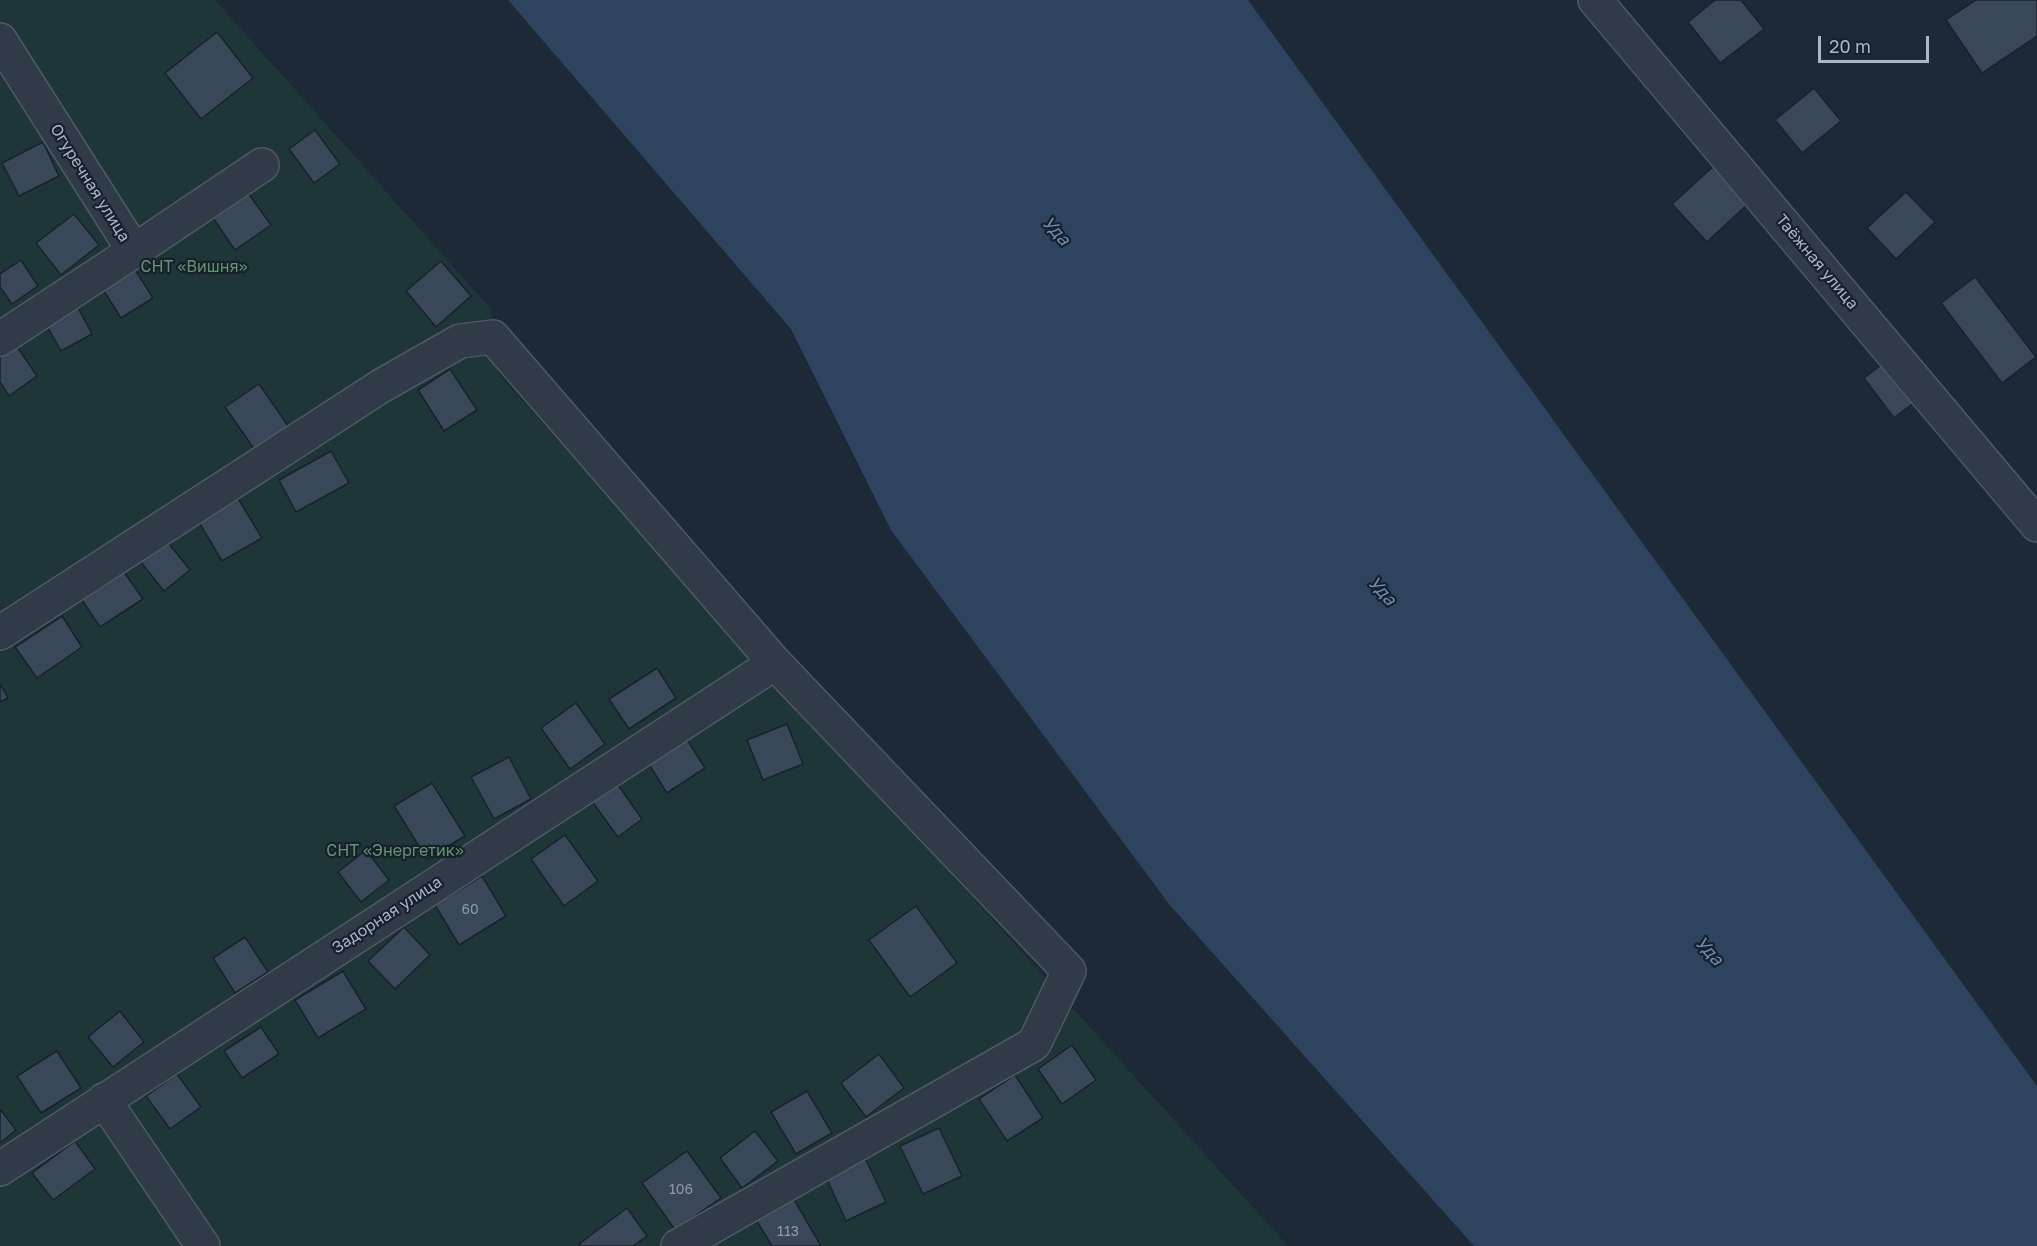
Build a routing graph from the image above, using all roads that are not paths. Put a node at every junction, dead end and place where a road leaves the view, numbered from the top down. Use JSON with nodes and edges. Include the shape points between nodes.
{"nodes":[{"id":1,"x":1595,"y":0,"type":"edge"},
{"id":2,"x":0,"y":40,"type":"edge"},
{"id":3,"x":262,"y":165,"type":"dead end"},
{"id":4,"x":134,"y":251,"type":"junction"},
{"id":5,"x":0,"y":339,"type":"edge"},
{"id":6,"x":2037,"y":525,"type":"edge"},
{"id":7,"x":0,"y":633,"type":"edge"},
{"id":8,"x":775,"y":663,"type":"junction"},
{"id":9,"x":104,"y":1100,"type":"junction"},
{"id":10,"x":0,"y":1169,"type":"edge"},
{"id":11,"x":203,"y":1246,"type":"edge"},
{"id":12,"x":678,"y":1246,"type":"edge"}],
"edges":[{"from":1,"to":6,"type":"street","name":"Таёжная улица"},
{"from":2,"to":4,"type":"street","name":"Огуречная улица"},
{"from":3,"to":4,"type":"street"},
{"from":4,"to":5,"type":"street","name":"Огуречная улица"},
{"from":7,"to":8,"type":"street","via":[[381,386],[460,341],[493,336]]},
{"from":8,"to":9,"type":"street","name":"Задорная улица"},
{"from":8,"to":12,"type":"street","via":[[1070,971],[1034,1044]]},
{"from":9,"to":10,"type":"street","name":"Задорная улица"},
{"from":9,"to":11,"type":"street"}]}
